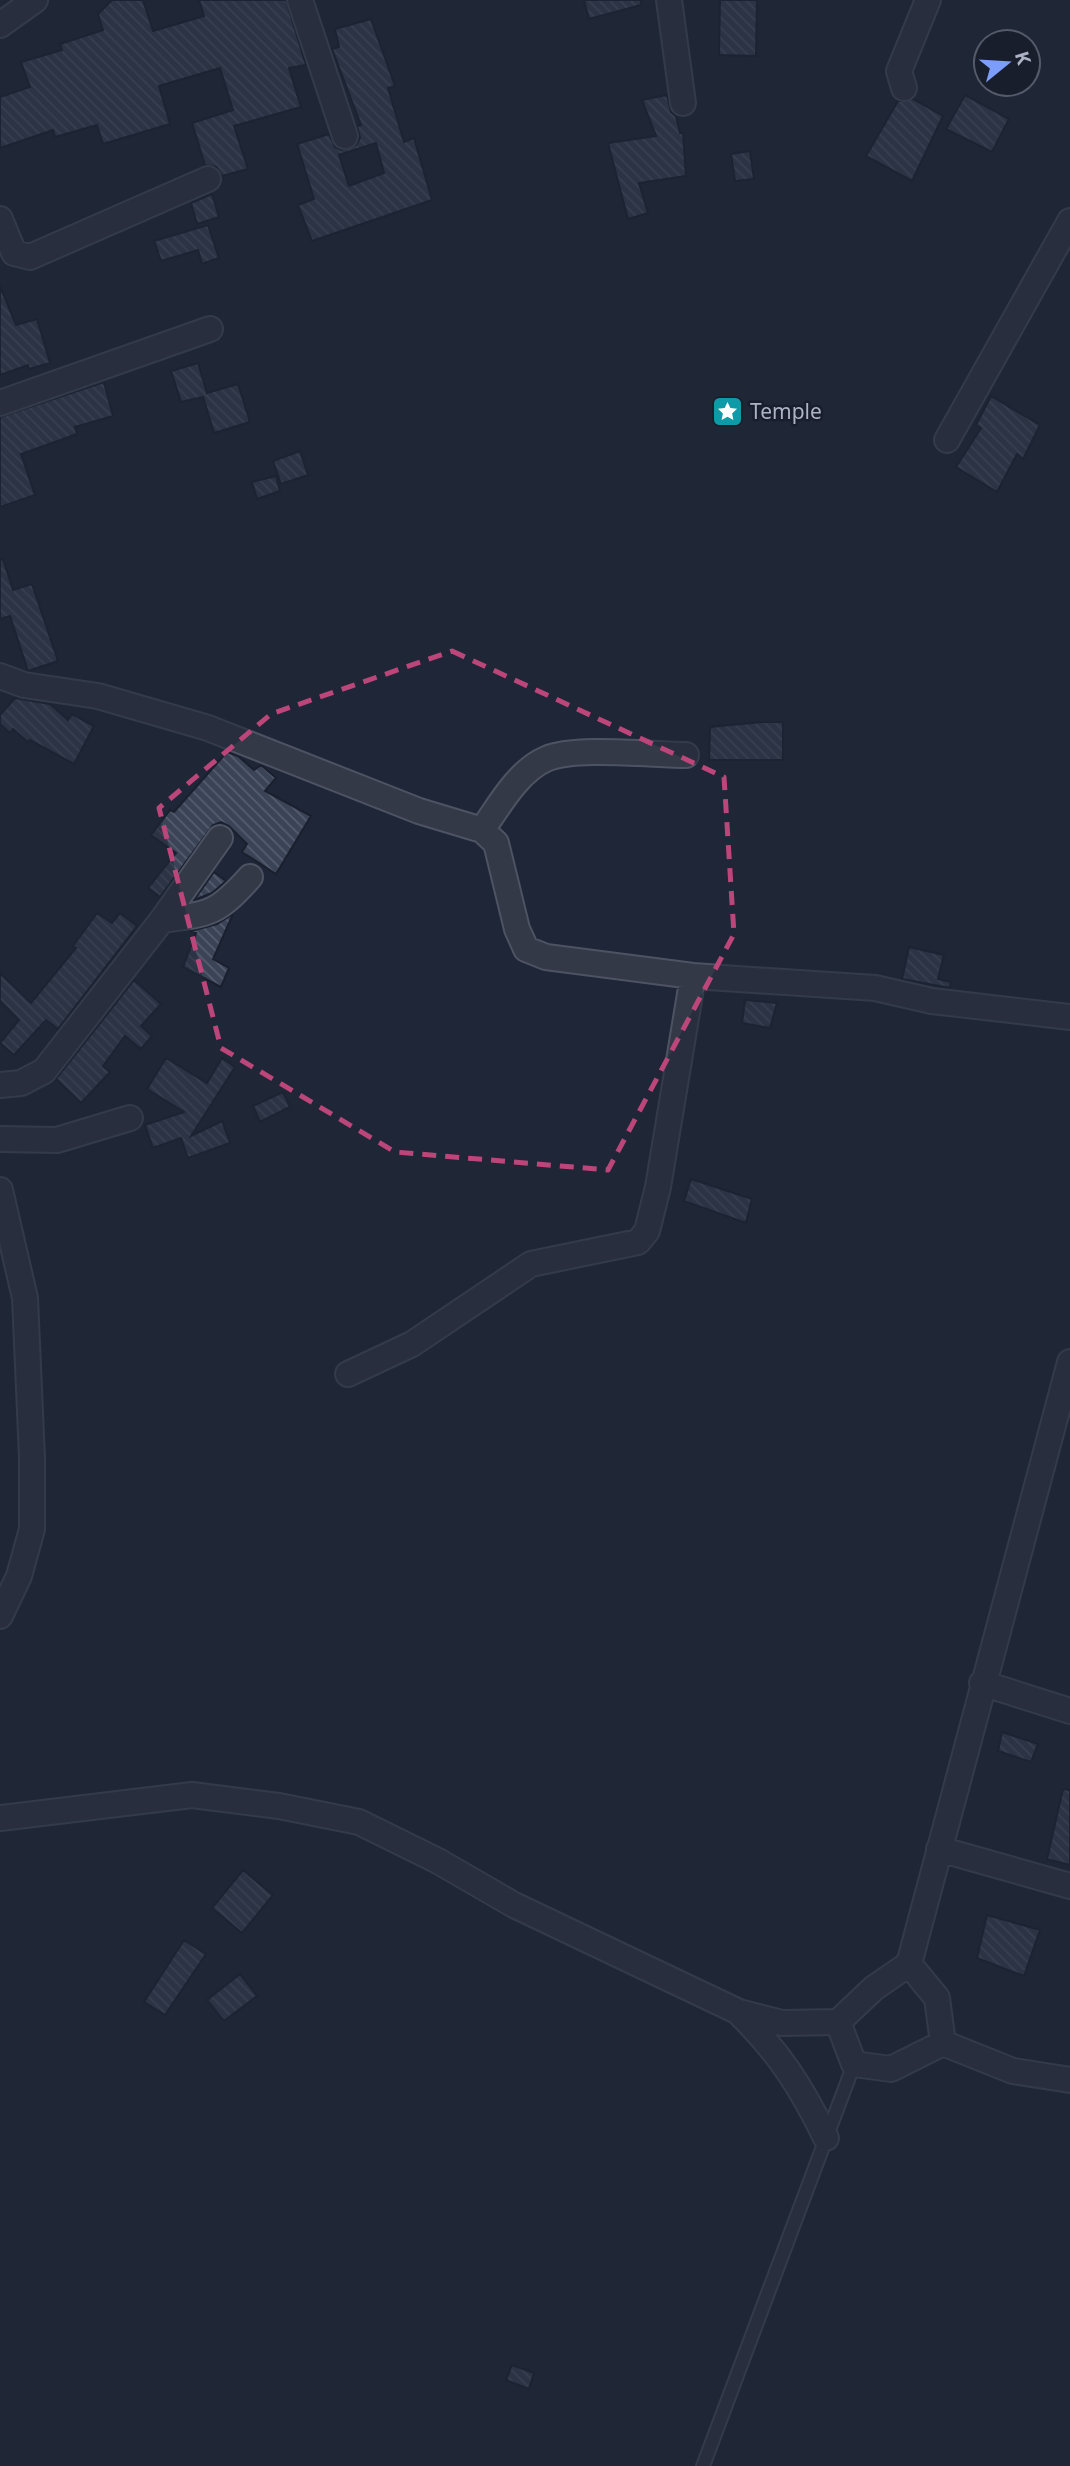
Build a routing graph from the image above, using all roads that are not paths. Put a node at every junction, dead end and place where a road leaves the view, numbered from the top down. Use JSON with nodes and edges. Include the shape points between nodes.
{"nodes":[{"id":1,"x":35,"y":0,"type":"edge"},
{"id":2,"x":300,"y":0,"type":"edge"},
{"id":3,"x":669,"y":0,"type":"edge"},
{"id":4,"x":928,"y":0,"type":"edge"},
{"id":5,"x":0,"y":25,"type":"edge"},
{"id":6,"x":904,"y":88,"type":"dead end"},
{"id":7,"x":683,"y":103,"type":"dead end"},
{"id":8,"x":345,"y":136,"type":"dead end"},
{"id":9,"x":208,"y":179,"type":"dead end"},
{"id":10,"x":0,"y":219,"type":"edge"},
{"id":11,"x":1070,"y":221,"type":"edge"},
{"id":12,"x":210,"y":329,"type":"dead end"},
{"id":13,"x":0,"y":403,"type":"edge"},
{"id":14,"x":947,"y":440,"type":"dead end"},
{"id":15,"x":0,"y":676,"type":"edge"},
{"id":16,"x":686,"y":755,"type":"dead end"},
{"id":17,"x":482,"y":830,"type":"junction"},
{"id":18,"x":220,"y":838,"type":"dead end"},
{"id":19,"x":250,"y":877,"type":"dead end"},
{"id":20,"x":162,"y":920,"type":"junction"},
{"id":21,"x":693,"y":976,"type":"junction"},
{"id":22,"x":1070,"y":1017,"type":"edge"},
{"id":23,"x":0,"y":1085,"type":"edge"},
{"id":24,"x":130,"y":1118,"type":"dead end"},
{"id":25,"x":0,"y":1139,"type":"edge"},
{"id":26,"x":0,"y":1190,"type":"edge"},
{"id":27,"x":1070,"y":1362,"type":"edge"},
{"id":28,"x":348,"y":1374,"type":"dead end"},
{"id":29,"x":0,"y":1616,"type":"edge"},
{"id":30,"x":982,"y":1683,"type":"junction"},
{"id":31,"x":1070,"y":1711,"type":"edge"},
{"id":32,"x":0,"y":1818,"type":"edge"},
{"id":33,"x":939,"y":1849,"type":"junction"},
{"id":34,"x":1070,"y":1886,"type":"edge"},
{"id":35,"x":909,"y":1964,"type":"junction"},
{"id":36,"x":738,"y":2012,"type":"junction"},
{"id":37,"x":838,"y":2022,"type":"junction"},
{"id":38,"x":943,"y":2043,"type":"junction"},
{"id":39,"x":854,"y":2064,"type":"junction"},
{"id":40,"x":1070,"y":2080,"type":"edge"},
{"id":41,"x":826,"y":2138,"type":"junction"},
{"id":42,"x":703,"y":2466,"type":"edge"}],
"edges":[{"from":1,"to":5,"type":"street"},
{"from":2,"to":8,"type":"street"},
{"from":3,"to":7,"type":"street"},
{"from":4,"to":6,"type":"street","via":[[900,71]]},
{"from":9,"to":10,"type":"street","via":[[30,257],[14,253]]},
{"from":11,"to":14,"type":"street"},
{"from":12,"to":13,"type":"street"},
{"from":15,"to":17,"type":"street","via":[[24,685],[98,695],[208,728],[419,811]]},
{"from":16,"to":17,"type":"street","via":[[547,758],[522,776]]},
{"from":17,"to":21,"type":"street","via":[[496,843],[526,949],[546,957]]},
{"from":18,"to":20,"type":"street"},
{"from":19,"to":20,"type":"street","via":[[227,903],[206,914]]},
{"from":20,"to":23,"type":"street","via":[[44,1070],[21,1083]]},
{"from":21,"to":22,"type":"street","via":[[875,988],[932,1001]]},
{"from":21,"to":28,"type":"street","via":[[648,1231],[638,1242],[531,1264],[412,1344]]},
{"from":24,"to":25,"type":"street","via":[[57,1140]]},
{"from":26,"to":29,"type":"street","via":[[25,1298],[32,1458],[32,1529],[19,1576]]},
{"from":27,"to":30,"type":"street"},
{"from":30,"to":31,"type":"street"},
{"from":30,"to":33,"type":"street"},
{"from":32,"to":36,"type":"street","via":[[192,1795],[279,1805],[359,1822],[514,1905]]},
{"from":33,"to":34,"type":"street"},
{"from":33,"to":35,"type":"street"},
{"from":35,"to":37,"type":"street","via":[[874,1988]]},
{"from":35,"to":38,"type":"street","via":[[937,1998]]},
{"from":36,"to":37,"type":"street","via":[[782,2023]]},
{"from":36,"to":41,"type":"street","via":[[771,2044]]},
{"from":37,"to":39,"type":"street"},
{"from":38,"to":39,"type":"street","via":[[891,2069]]},
{"from":38,"to":40,"type":"street","via":[[1013,2071]]},
{"from":39,"to":41,"type":"lane"},
{"from":41,"to":42,"type":"lane"}]}
